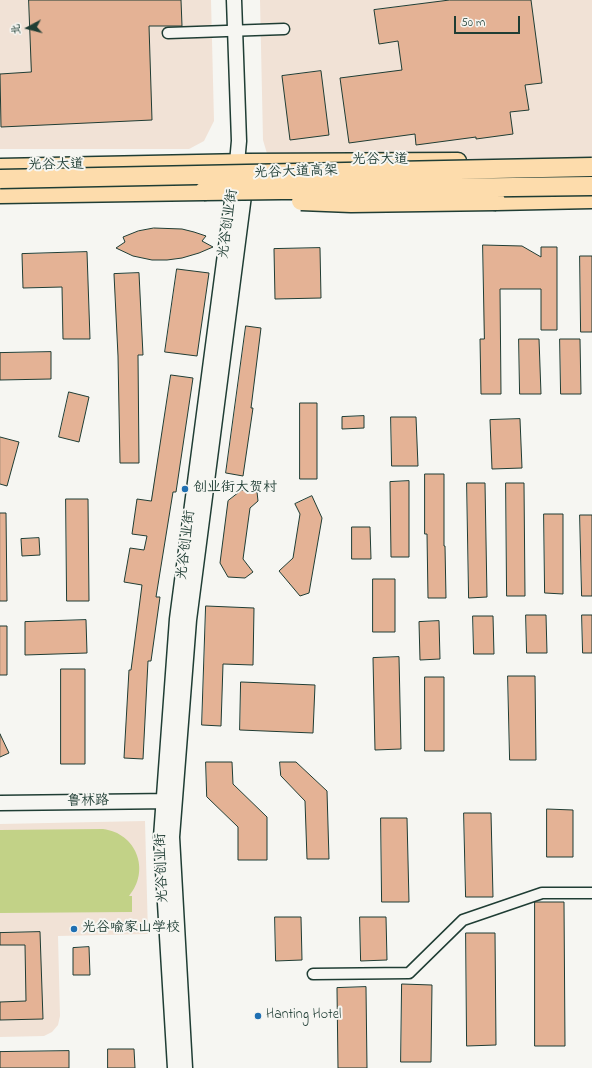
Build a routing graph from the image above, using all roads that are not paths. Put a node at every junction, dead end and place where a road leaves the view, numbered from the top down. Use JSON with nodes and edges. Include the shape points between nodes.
{"nodes":[{"id":1,"x":234,"y":0,"type":"edge"},
{"id":2,"x":243,"y":0,"type":"edge"},
{"id":3,"x":284,"y":30,"type":"dead end"},
{"id":4,"x":239,"y":31,"type":"junction"},
{"id":5,"x":168,"y":33,"type":"dead end"},
{"id":6,"x":592,"y":161,"type":"edge"},
{"id":7,"x":242,"y":162,"type":"junction"},
{"id":8,"x":0,"y":166,"type":"edge"},
{"id":9,"x":592,"y":167,"type":"edge"},
{"id":10,"x":0,"y":179,"type":"edge"},
{"id":11,"x":592,"y":186,"type":"edge"},
{"id":12,"x":240,"y":190,"type":"junction"},
{"id":13,"x":204,"y":191,"type":"junction"},
{"id":14,"x":592,"y":192,"type":"edge"},
{"id":15,"x":0,"y":194,"type":"edge"},
{"id":16,"x":0,"y":198,"type":"edge"},
{"id":17,"x":592,"y":200,"type":"edge"},
{"id":18,"x":169,"y":801,"type":"junction"},
{"id":19,"x":0,"y":802,"type":"edge"},
{"id":20,"x":592,"y":893,"type":"edge"},
{"id":21,"x":313,"y":974,"type":"dead end"},
{"id":22,"x":175,"y":1068,"type":"edge"},
{"id":23,"x":185,"y":1068,"type":"edge"}],
"edges":[{"from":1,"to":4,"type":"main road","name":"光谷创业街"},
{"from":2,"to":4,"type":"main road","name":"光谷创业街"},
{"from":3,"to":4,"type":"street"},
{"from":4,"to":5,"type":"street"},
{"from":4,"to":7,"type":"main road","name":"光谷创业街"},
{"from":6,"to":7,"type":"main road","name":"光谷大道"},
{"from":7,"to":8,"type":"main road","name":"光谷大道"},
{"from":7,"to":12,"type":"main road","name":"光谷创业街"},
{"from":9,"to":10,"type":"highway","name":"光谷大道高架","bridge":true},
{"from":11,"to":13,"type":"highway","name":"光谷大道高架","bridge":true},
{"from":12,"to":14,"type":"main road","via":[[268,195]]},
{"from":12,"to":16,"type":"main road","via":[[201,197]]},
{"from":12,"to":18,"type":"main road","name":"光谷创业街","via":[[177,619]]},
{"from":13,"to":15,"type":"highway","name":"光谷大道高架"},
{"from":13,"to":17,"type":"highway","bridge":true,"via":[[310,202],[351,203]]},
{"from":18,"to":19,"type":"main road","name":"鲁林路"},
{"from":18,"to":22,"type":"main road","name":"光谷创业街","via":[[161,837]]},
{"from":18,"to":23,"type":"main road","name":"光谷创业街"},
{"from":20,"to":21,"type":"street","via":[[542,893],[463,920],[409,973]]}]}
